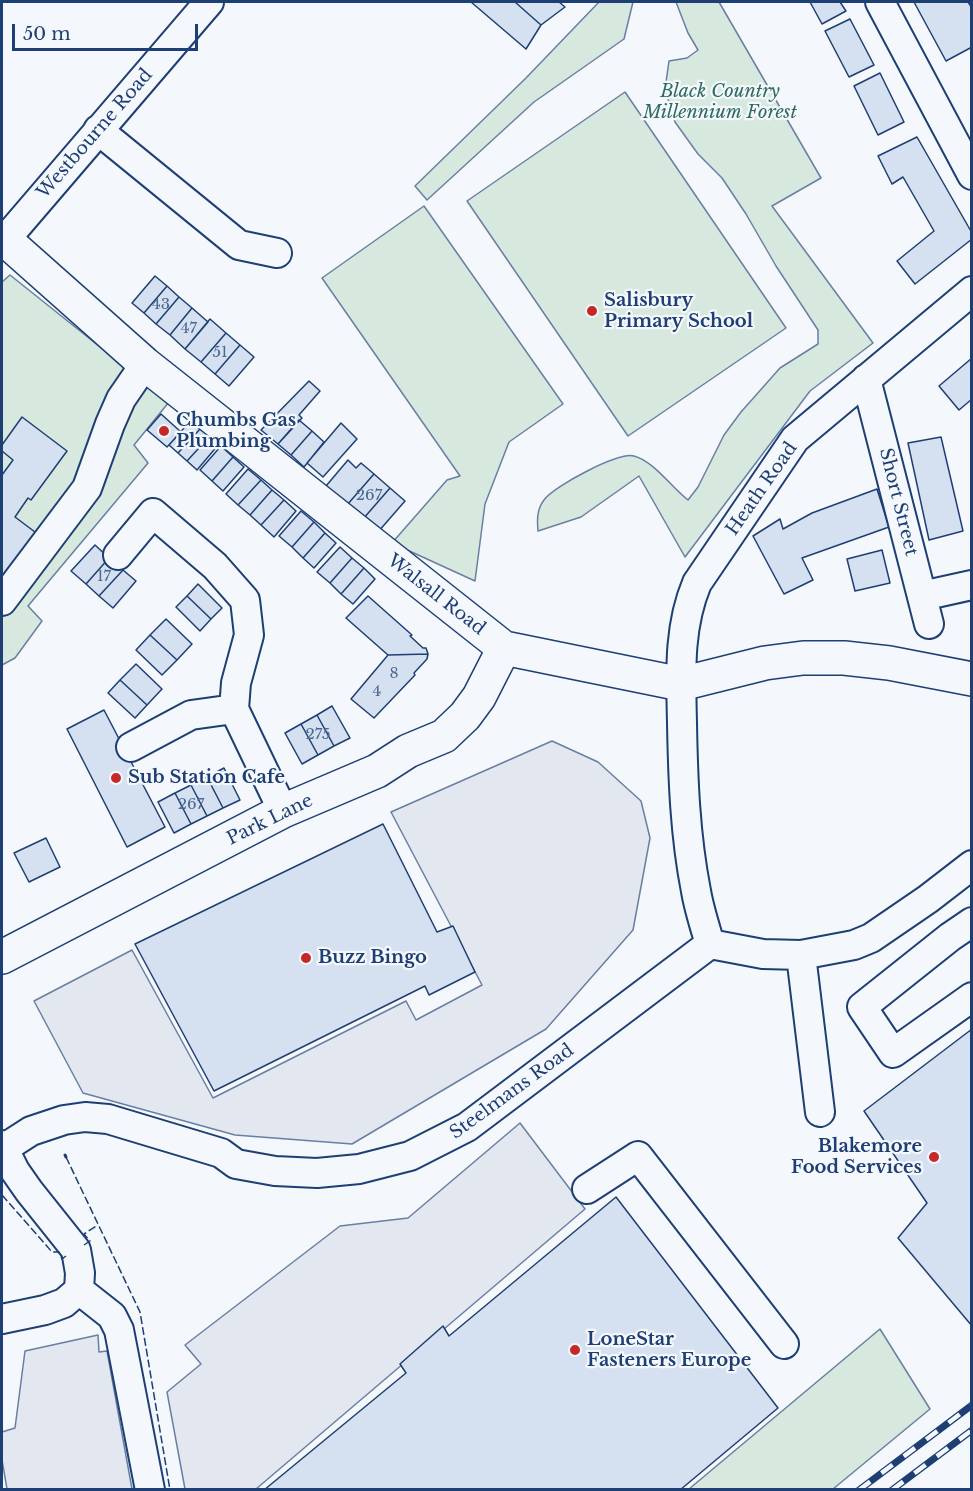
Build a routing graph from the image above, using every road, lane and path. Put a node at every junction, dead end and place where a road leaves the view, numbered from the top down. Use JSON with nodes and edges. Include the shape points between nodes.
{"nodes":[{"id":1,"x":209,"y":2,"type":"edge"},
{"id":2,"x":880,"y":2,"type":"edge"},
{"id":3,"x":98,"y":130,"type":"junction"},
{"id":4,"x":972,"y":175,"type":"edge"},
{"id":5,"x":3,"y":238,"type":"edge"},
{"id":6,"x":278,"y":254,"type":"dead end"},
{"id":7,"x":972,"y":291,"type":"edge"},
{"id":8,"x":145,"y":363,"type":"junction"},
{"id":9,"x":866,"y":380,"type":"junction"},
{"id":10,"x":118,"y":555,"type":"dead end"},
{"id":11,"x":972,"y":585,"type":"edge"},
{"id":12,"x":922,"y":596,"type":"junction"},
{"id":13,"x":2,"y":601,"type":"edge"},
{"id":14,"x":929,"y":624,"type":"dead end"},
{"id":15,"x":504,"y":648,"type":"junction"},
{"id":16,"x":972,"y":679,"type":"edge"},
{"id":17,"x":681,"y":684,"type":"junction"},
{"id":18,"x":234,"y":709,"type":"junction"},
{"id":19,"x":131,"y":747,"type":"dead end"},
{"id":20,"x":283,"y":811,"type":"junction"},
{"id":21,"x":972,"y":865,"type":"edge"},
{"id":22,"x":927,"y":899,"type":"junction"},
{"id":23,"x":961,"y":929,"type":"edge"},
{"id":24,"x":710,"y":944,"type":"junction"},
{"id":25,"x":801,"y":955,"type":"junction"},
{"id":26,"x":2,"y":957,"type":"edge"},
{"id":27,"x":972,"y":997,"type":"edge"},
{"id":28,"x":820,"y":1112,"type":"dead end"},
{"id":29,"x":2,"y":1147,"type":"edge"},
{"id":30,"x":587,"y":1189,"type":"dead end"},
{"id":31,"x":79,"y":1290,"type":"junction"},
{"id":32,"x":2,"y":1319,"type":"edge"},
{"id":33,"x":784,"y":1344,"type":"dead end"},
{"id":34,"x":150,"y":1490,"type":"edge"}],
"edges":[{"from":1,"to":3,"type":"street","name":"Westbourne Road"},
{"from":2,"to":4,"type":"street"},
{"from":3,"to":5,"type":"street","name":"Westbourne Road"},
{"from":3,"to":6,"type":"street","via":[[239,244]]},
{"from":5,"to":8,"type":"main road","name":"Walsall Road"},
{"from":7,"to":9,"type":"street","name":"Heath Road"},
{"from":8,"to":13,"type":"street","via":[[121,399],[87,488]]},
{"from":8,"to":15,"type":"main road","name":"Walsall Road"},
{"from":9,"to":12,"type":"street","name":"Short Street"},
{"from":9,"to":17,"type":"street","name":"Heath Road","via":[[795,439],[697,583],[682,633]]},
{"from":10,"to":18,"type":"street","via":[[153,513],[215,566],[245,600],[249,634],[236,683]]},
{"from":11,"to":12,"type":"street"},
{"from":12,"to":14,"type":"street","name":"Short Street"},
{"from":15,"to":17,"type":"main road","name":"Walsall Road"},
{"from":15,"to":20,"type":"main road","name":"Park Lane","via":[[479,697],[444,736],[408,751],[377,771]]},
{"from":16,"to":17,"type":"main road","name":"Walsall Road","via":[[889,663],[802,658]]},
{"from":17,"to":24,"type":"street","via":[[687,832],[696,894]]},
{"from":18,"to":19,"type":"street","via":[[191,715]]},
{"from":18,"to":20,"type":"street"},
{"from":20,"to":26,"type":"main road","name":"Park Lane"},
{"from":21,"to":22,"type":"street"},
{"from":22,"to":23,"type":"street"},
{"from":22,"to":25,"type":"street","via":[[872,938]]},
{"from":23,"to":27,"type":"street","via":[[862,1007],[893,1053]]},
{"from":24,"to":25,"type":"street","via":[[763,954]]},
{"from":24,"to":29,"type":"street","name":"Steelmans Road","via":[[501,1104],[467,1127],[410,1156],[359,1169],[275,1171],[236,1164],[221,1153],[108,1119],[85,1117],[31,1131]]},
{"from":25,"to":28,"type":"street"},
{"from":29,"to":31,"type":"street","via":[[29,1191],[76,1250]]},
{"from":30,"to":33,"type":"street","via":[[638,1156]]},
{"from":31,"to":32,"type":"street","via":[[64,1303]]},
{"from":31,"to":34,"type":"street","via":[[112,1316],[119,1330]]}]}
